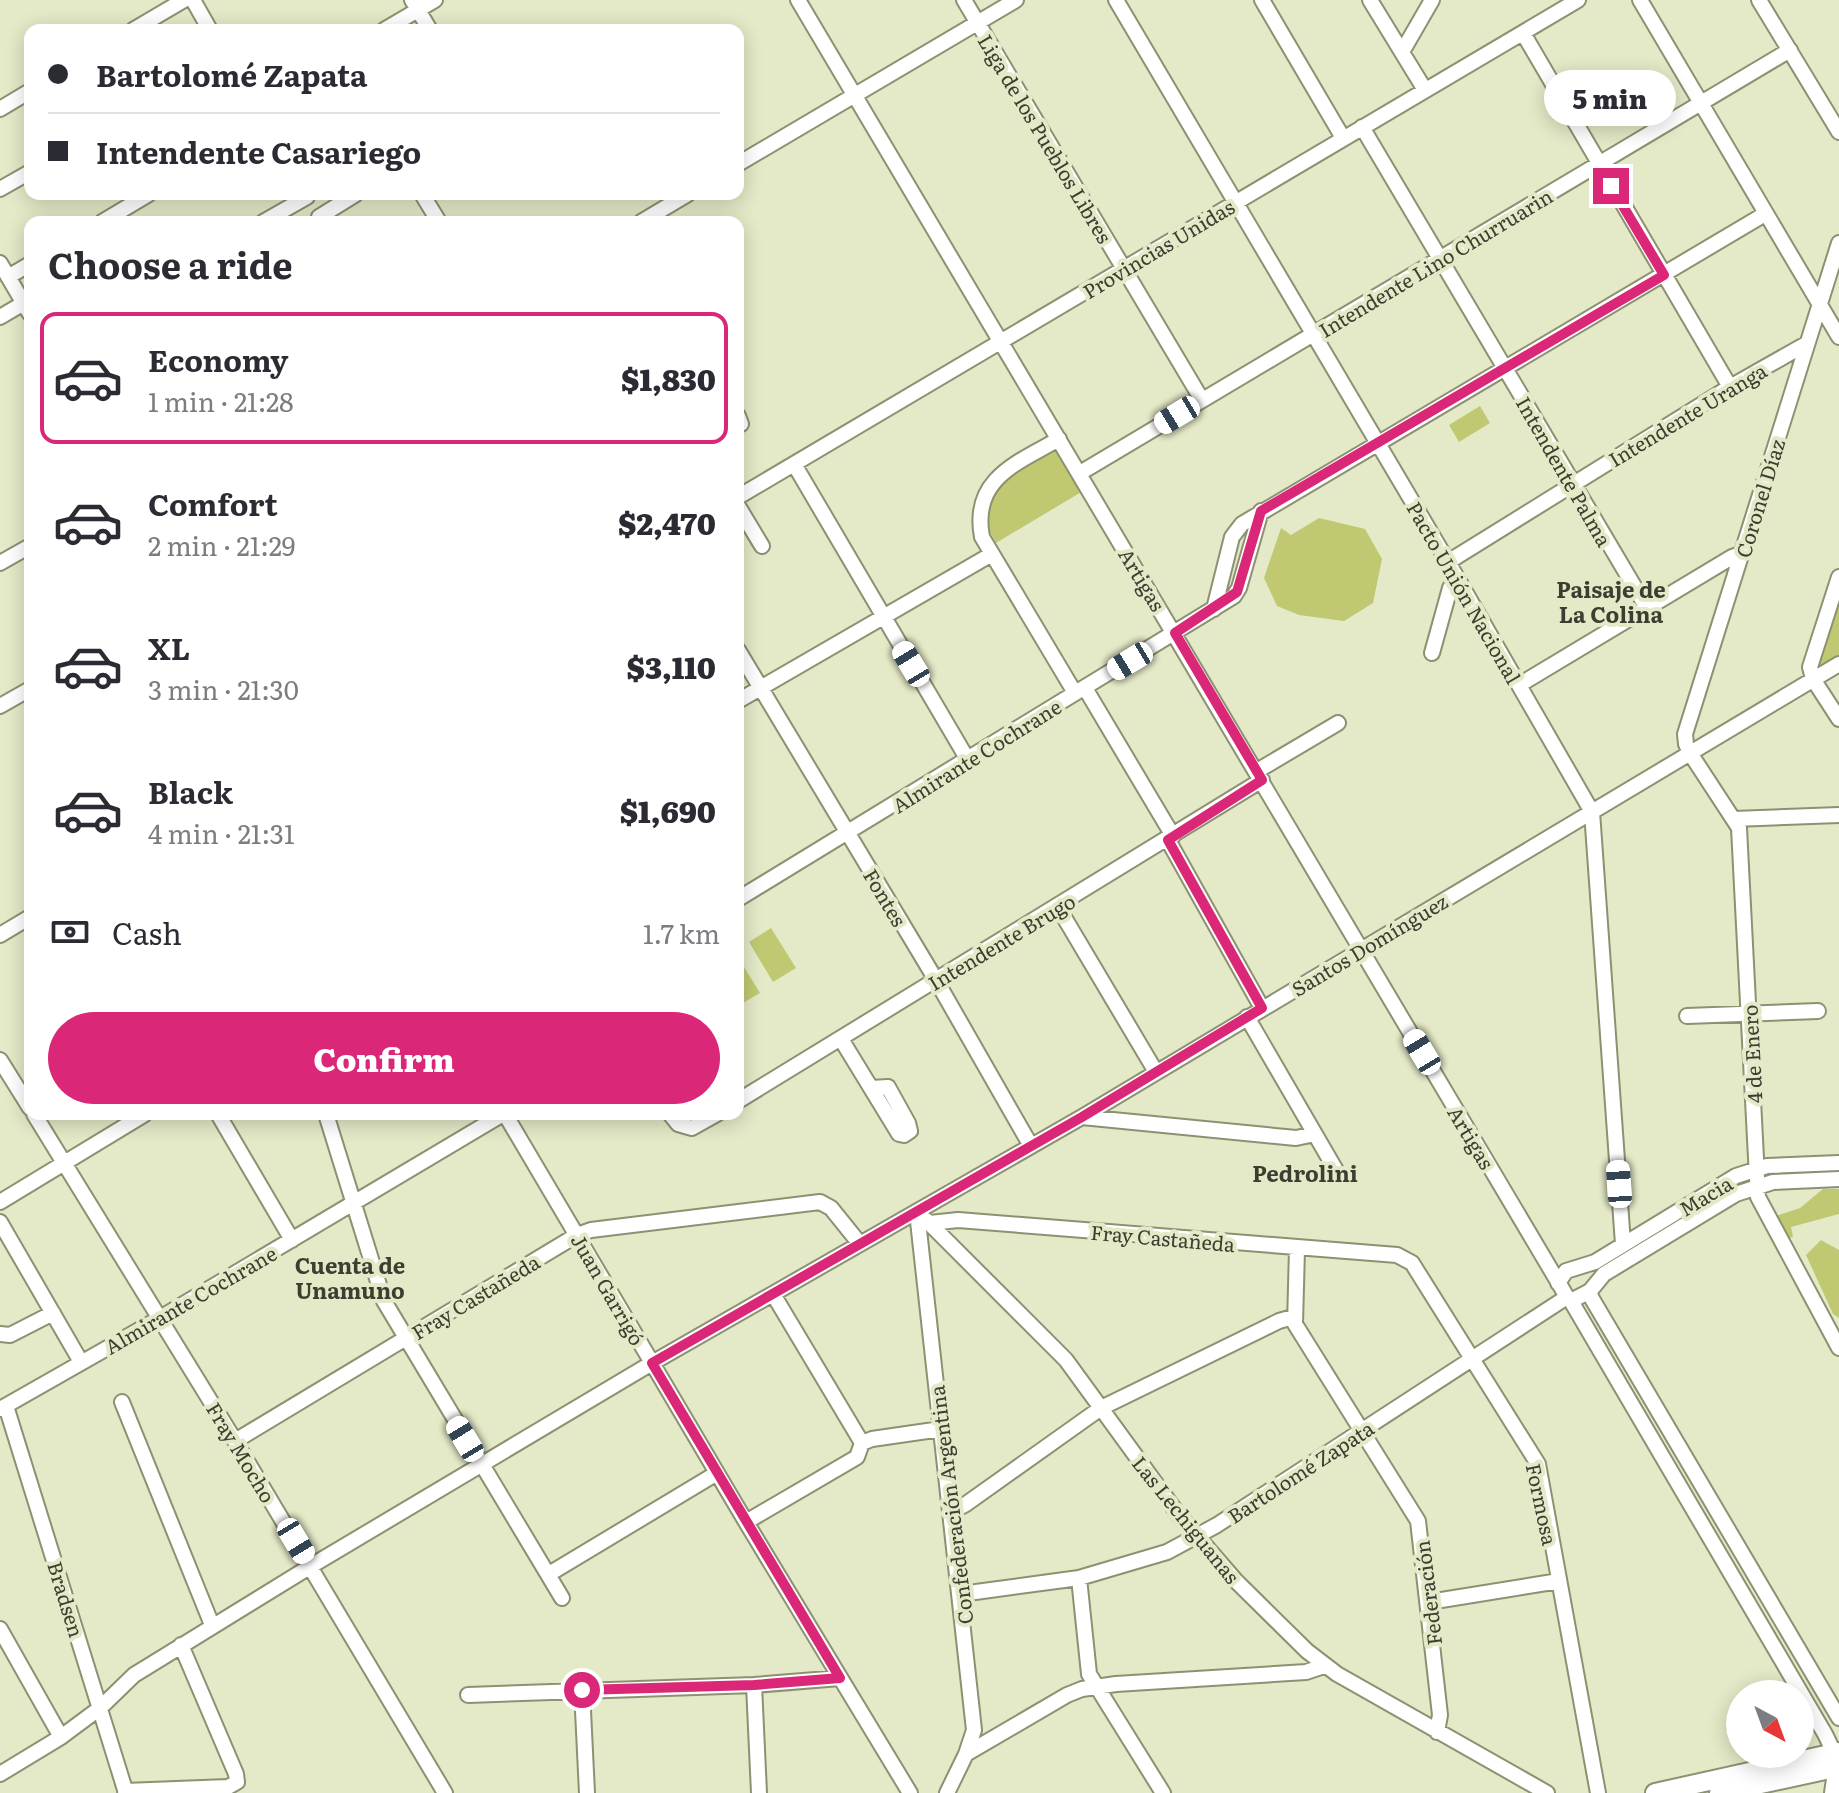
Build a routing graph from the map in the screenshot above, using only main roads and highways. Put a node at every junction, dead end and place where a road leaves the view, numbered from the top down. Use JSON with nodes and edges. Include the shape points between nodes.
{"nodes":[{"id":1,"x":1838,"y":1761,"type":"edge"},
{"id":2,"x":1655,"y":1793,"type":"edge"},
{"id":3,"x":1719,"y":1793,"type":"edge"}],
"edges":[{"from":1,"to":2,"type":"main road"},
{"from":1,"to":3,"type":"main road"}]}
